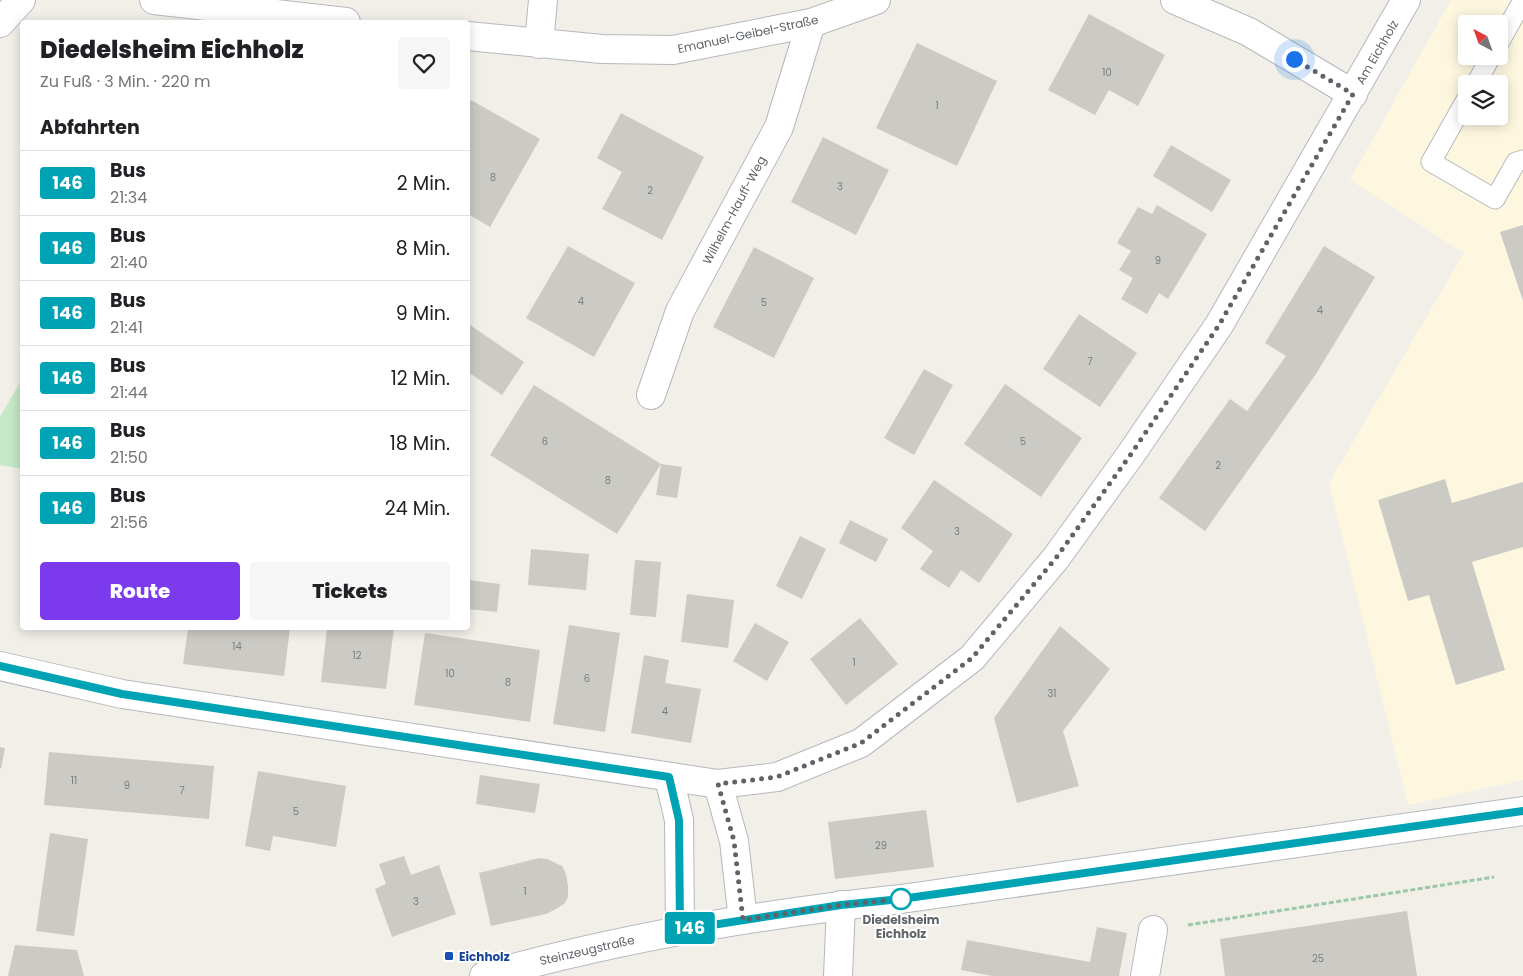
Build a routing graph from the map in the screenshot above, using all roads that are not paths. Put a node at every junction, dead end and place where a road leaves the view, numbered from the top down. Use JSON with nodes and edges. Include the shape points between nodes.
{"nodes":[{"id":1,"x":21,"y":0,"type":"edge"},
{"id":2,"x":154,"y":0,"type":"edge"},
{"id":3,"x":543,"y":0,"type":"edge"},
{"id":4,"x":876,"y":0,"type":"edge"},
{"id":5,"x":1175,"y":0,"type":"edge"},
{"id":6,"x":1406,"y":0,"type":"edge"},
{"id":7,"x":1523,"y":0,"type":"edge"},
{"id":8,"x":329,"y":20,"type":"edge"},
{"id":9,"x":0,"y":23,"type":"edge"},
{"id":10,"x":811,"y":23,"type":"junction"},
{"id":11,"x":1508,"y":26,"type":"edge"},
{"id":12,"x":470,"y":36,"type":"edge"},
{"id":13,"x":539,"y":44,"type":"junction"},
{"id":14,"x":1353,"y":94,"type":"junction"},
{"id":15,"x":1458,"y":114,"type":"edge"},
{"id":16,"x":1523,"y":160,"type":"edge"},
{"id":17,"x":651,"y":395,"type":"dead end"},
{"id":18,"x":0,"y":666,"type":"edge"},
{"id":19,"x":669,"y":777,"type":"junction"},
{"id":20,"x":718,"y":784,"type":"junction"},
{"id":21,"x":1523,"y":811,"type":"edge"},
{"id":22,"x":841,"y":905,"type":"junction"},
{"id":23,"x":743,"y":920,"type":"junction"},
{"id":24,"x":680,"y":930,"type":"junction"},
{"id":25,"x":1153,"y":930,"type":"road end"},
{"id":26,"x":484,"y":976,"type":"edge"},
{"id":27,"x":838,"y":976,"type":"edge"},
{"id":28,"x":1145,"y":976,"type":"edge"}],
"edges":[{"from":1,"to":9,"type":"street"},
{"from":2,"to":8,"type":"street"},
{"from":3,"to":13,"type":"street"},
{"from":4,"to":10,"type":"street","name":"Emanuel-Geibel-Straße"},
{"from":5,"to":14,"type":"street","via":[[1249,32]]},
{"from":6,"to":14,"type":"street","name":"Am Eichholz"},
{"from":7,"to":11,"type":"lane"},
{"from":10,"to":13,"type":"street","name":"Emanuel-Geibel-Straße","via":[[674,50]]},
{"from":10,"to":17,"type":"street","name":"Wilhelm-Hauff-Weg","via":[[779,127],[680,311]]},
{"from":12,"to":13,"type":"street","name":"Emanuel-Geibel-Straße"},
{"from":14,"to":20,"type":"street","name":"Am Eichholz","via":[[1219,325],[1056,558],[972,658],[861,743],[777,777]]},
{"from":15,"to":16,"type":"lane","via":[[1431,162],[1495,200],[1516,162]]},
{"from":18,"to":19,"type":"street","name":"Am Eichholz","via":[[122,694]]},
{"from":19,"to":20,"type":"street","name":"Am Eichholz"},
{"from":19,"to":24,"type":"street","via":[[679,820]]},
{"from":20,"to":23,"type":"street","via":[[734,841]]},
{"from":21,"to":22,"type":"street","name":"Steinzeugstraße"},
{"from":22,"to":23,"type":"street","name":"Steinzeugstraße"},
{"from":22,"to":27,"type":"street"},
{"from":23,"to":24,"type":"street","name":"Steinzeugstraße"},
{"from":24,"to":26,"type":"street","name":"Steinzeugstraße","via":[[541,960]]},
{"from":25,"to":28,"type":"street"}]}
